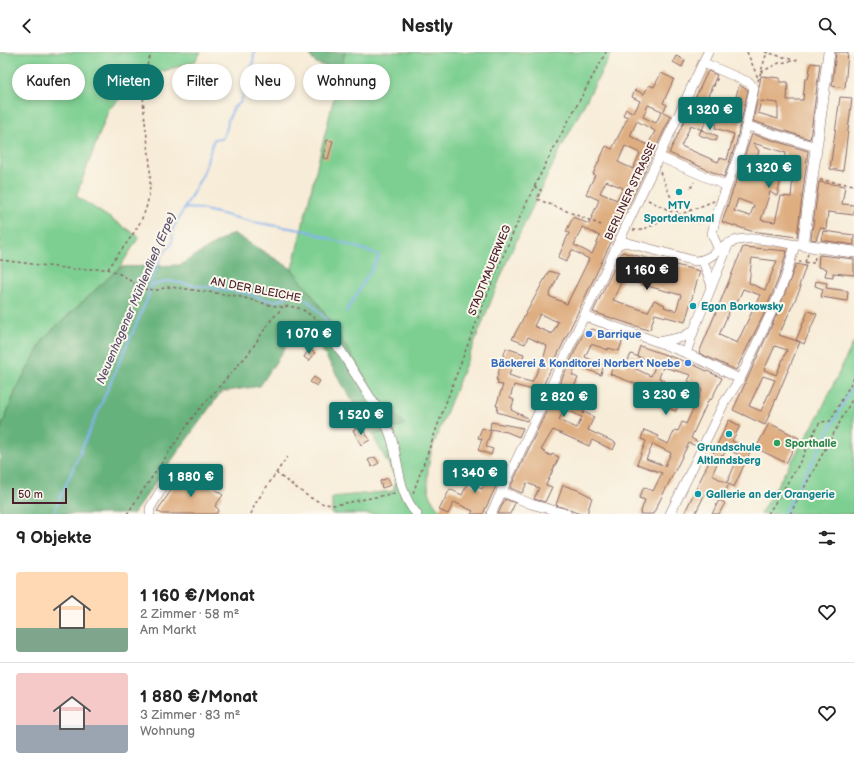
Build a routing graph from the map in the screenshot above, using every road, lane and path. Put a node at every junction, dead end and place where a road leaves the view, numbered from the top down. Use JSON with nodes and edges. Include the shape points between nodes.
{"nodes":[{"id":1,"x":152,"y":52,"type":"edge"},
{"id":2,"x":606,"y":52,"type":"edge"},
{"id":3,"x":708,"y":52,"type":"edge"},
{"id":4,"x":747,"y":52,"type":"edge"},
{"id":5,"x":767,"y":52,"type":"edge"},
{"id":6,"x":829,"y":52,"type":"edge"},
{"id":7,"x":795,"y":60,"type":"junction"},
{"id":8,"x":799,"y":60,"type":"dead end"},
{"id":9,"x":704,"y":63,"type":"junction"},
{"id":10,"x":761,"y":72,"type":"junction"},
{"id":11,"x":719,"y":74,"type":"dead end"},
{"id":12,"x":759,"y":79,"type":"junction"},
{"id":13,"x":754,"y":88,"type":"junction"},
{"id":14,"x":711,"y":92,"type":"dead end"},
{"id":15,"x":745,"y":128,"type":"junction"},
{"id":16,"x":816,"y":147,"type":"junction"},
{"id":17,"x":660,"y":157,"type":"junction"},
{"id":18,"x":660,"y":172,"type":"dead end"},
{"id":19,"x":812,"y":179,"type":"junction"},
{"id":20,"x":694,"y":182,"type":"dead end"},
{"id":21,"x":854,"y":185,"type":"edge"},
{"id":22,"x":534,"y":186,"type":"junction"},
{"id":23,"x":727,"y":186,"type":"junction"},
{"id":24,"x":691,"y":188,"type":"dead end"},
{"id":25,"x":641,"y":196,"type":"junction"},
{"id":26,"x":714,"y":202,"type":"dead end"},
{"id":27,"x":678,"y":215,"type":"junction"},
{"id":28,"x":707,"y":221,"type":"dead end"},
{"id":29,"x":601,"y":225,"type":"dead end"},
{"id":30,"x":631,"y":230,"type":"dead end"},
{"id":31,"x":729,"y":243,"type":"junction"},
{"id":32,"x":617,"y":245,"type":"junction"},
{"id":33,"x":802,"y":247,"type":"junction"},
{"id":34,"x":719,"y":250,"type":"junction"},
{"id":35,"x":854,"y":252,"type":"edge"},
{"id":36,"x":816,"y":253,"type":"dead end"},
{"id":37,"x":0,"y":260,"type":"edge"},
{"id":38,"x":703,"y":261,"type":"junction"},
{"id":39,"x":791,"y":261,"type":"junction"},
{"id":40,"x":805,"y":262,"type":"junction"},
{"id":41,"x":108,"y":269,"type":"junction"},
{"id":42,"x":712,"y":286,"type":"junction"},
{"id":43,"x":283,"y":307,"type":"junction"},
{"id":44,"x":584,"y":316,"type":"junction"},
{"id":45,"x":325,"y":327,"type":"joint"},
{"id":46,"x":694,"y":330,"type":"junction"},
{"id":47,"x":658,"y":342,"type":"junction"},
{"id":48,"x":686,"y":353,"type":"junction"},
{"id":49,"x":854,"y":378,"type":"edge"},
{"id":50,"x":740,"y":379,"type":"junction"},
{"id":51,"x":854,"y":396,"type":"edge"},
{"id":52,"x":287,"y":457,"type":"dead end"},
{"id":53,"x":276,"y":473,"type":"junction"},
{"id":54,"x":169,"y":477,"type":"dead end"},
{"id":55,"x":403,"y":491,"type":"junction"},
{"id":56,"x":501,"y":491,"type":"junction"},
{"id":57,"x":409,"y":504,"type":"junction"},
{"id":58,"x":127,"y":514,"type":"edge"},
{"id":59,"x":150,"y":514,"type":"edge"},
{"id":60,"x":251,"y":514,"type":"edge"},
{"id":61,"x":417,"y":514,"type":"edge"},
{"id":62,"x":490,"y":514,"type":"edge"},
{"id":63,"x":567,"y":514,"type":"edge"},
{"id":64,"x":670,"y":514,"type":"edge"},
{"id":65,"x":768,"y":514,"type":"edge"},
{"id":66,"x":790,"y":514,"type":"edge"}],
"edges":[{"from":1,"to":41,"type":"path","via":[[143,84],[149,168],[148,200],[142,219]]},
{"from":2,"to":22,"type":"path","name":"STADTMAUERWEG"},
{"from":3,"to":9,"type":"street","name":"BERLINER STRASSE"},
{"from":4,"to":12,"type":"path"},
{"from":5,"to":7,"type":"path"},
{"from":5,"to":10,"type":"path"},
{"from":6,"to":16,"type":"main road"},
{"from":7,"to":8,"type":"path"},
{"from":7,"to":10,"type":"path"},
{"from":9,"to":13,"type":"street","via":[[750,83]]},
{"from":9,"to":17,"type":"street","name":"BERLINER STRASSE"},
{"from":10,"to":12,"type":"path"},
{"from":11,"to":14,"type":"path"},
{"from":12,"to":13,"type":"path"},
{"from":13,"to":15,"type":"street"},
{"from":15,"to":16,"type":"street","via":[[751,127]]},
{"from":15,"to":23,"type":"street","via":[[742,146]]},
{"from":16,"to":19,"type":"main road"},
{"from":17,"to":23,"type":"street"},
{"from":17,"to":25,"type":"street","name":"BERLINER STRASSE"},
{"from":18,"to":27,"type":"path"},
{"from":19,"to":21,"type":"path"},
{"from":19,"to":33,"type":"main road"},
{"from":20,"to":24,"type":"path"},
{"from":22,"to":29,"type":"path","via":[[541,190],[537,199]]},
{"from":22,"to":57,"type":"path","name":"STADTMAUERWEG","via":[[457,371]]},
{"from":23,"to":34,"type":"street","via":[[712,234]]},
{"from":25,"to":27,"type":"path"},
{"from":25,"to":32,"type":"street","name":"BERLINER STRASSE"},
{"from":26,"to":27,"type":"path"},
{"from":27,"to":28,"type":"path","via":[[695,223]]},
{"from":27,"to":30,"type":"path","via":[[641,230]]},
{"from":31,"to":33,"type":"street","via":[[748,239]]},
{"from":31,"to":34,"type":"street"},
{"from":31,"to":42,"type":"street"},
{"from":32,"to":38,"type":"street","via":[[625,242]]},
{"from":32,"to":44,"type":"street","name":"BERLINER STRASSE"},
{"from":33,"to":35,"type":"main road"},
{"from":33,"to":39,"type":"street"},
{"from":33,"to":40,"type":"path"},
{"from":34,"to":38,"type":"street"},
{"from":36,"to":40,"type":"path","via":[[814,263]]},
{"from":37,"to":41,"type":"path","via":[[72,269]]},
{"from":38,"to":42,"type":"street"},
{"from":39,"to":40,"type":"path"},
{"from":39,"to":50,"type":"street","via":[[771,313]]},
{"from":41,"to":43,"type":"path","name":"AN DER BLEICHE","via":[[142,289],[158,290],[167,287],[215,292]]},
{"from":42,"to":46,"type":"street"},
{"from":43,"to":45,"type":"path","name":"AN DER BLEICHE","via":[[302,309]]},
{"from":43,"to":58,"type":"path","via":[[248,353],[195,414]]},
{"from":44,"to":47,"type":"street"},
{"from":44,"to":56,"type":"street","name":"BERLINER STRASSE"},
{"from":45,"to":55,"type":"street","via":[[385,421],[397,456]]},
{"from":46,"to":47,"type":"street","via":[[683,336]]},
{"from":46,"to":48,"type":"street"},
{"from":47,"to":48,"type":"street"},
{"from":48,"to":50,"type":"street"},
{"from":49,"to":65,"type":"path","via":[[830,421],[820,422],[817,426],[798,466]]},
{"from":50,"to":64,"type":"street","via":[[724,403]]},
{"from":51,"to":66,"type":"path"},
{"from":52,"to":53,"type":"path"},
{"from":53,"to":55,"type":"path","via":[[317,502],[330,505],[387,497]]},
{"from":53,"to":60,"type":"path","via":[[254,504]]},
{"from":54,"to":59,"type":"street","via":[[150,508]]},
{"from":55,"to":57,"type":"street"},
{"from":56,"to":62,"type":"street","name":"BERLINER STRASSE"},
{"from":56,"to":63,"type":"street","via":[[531,504]]},
{"from":57,"to":61,"type":"street"}]}
